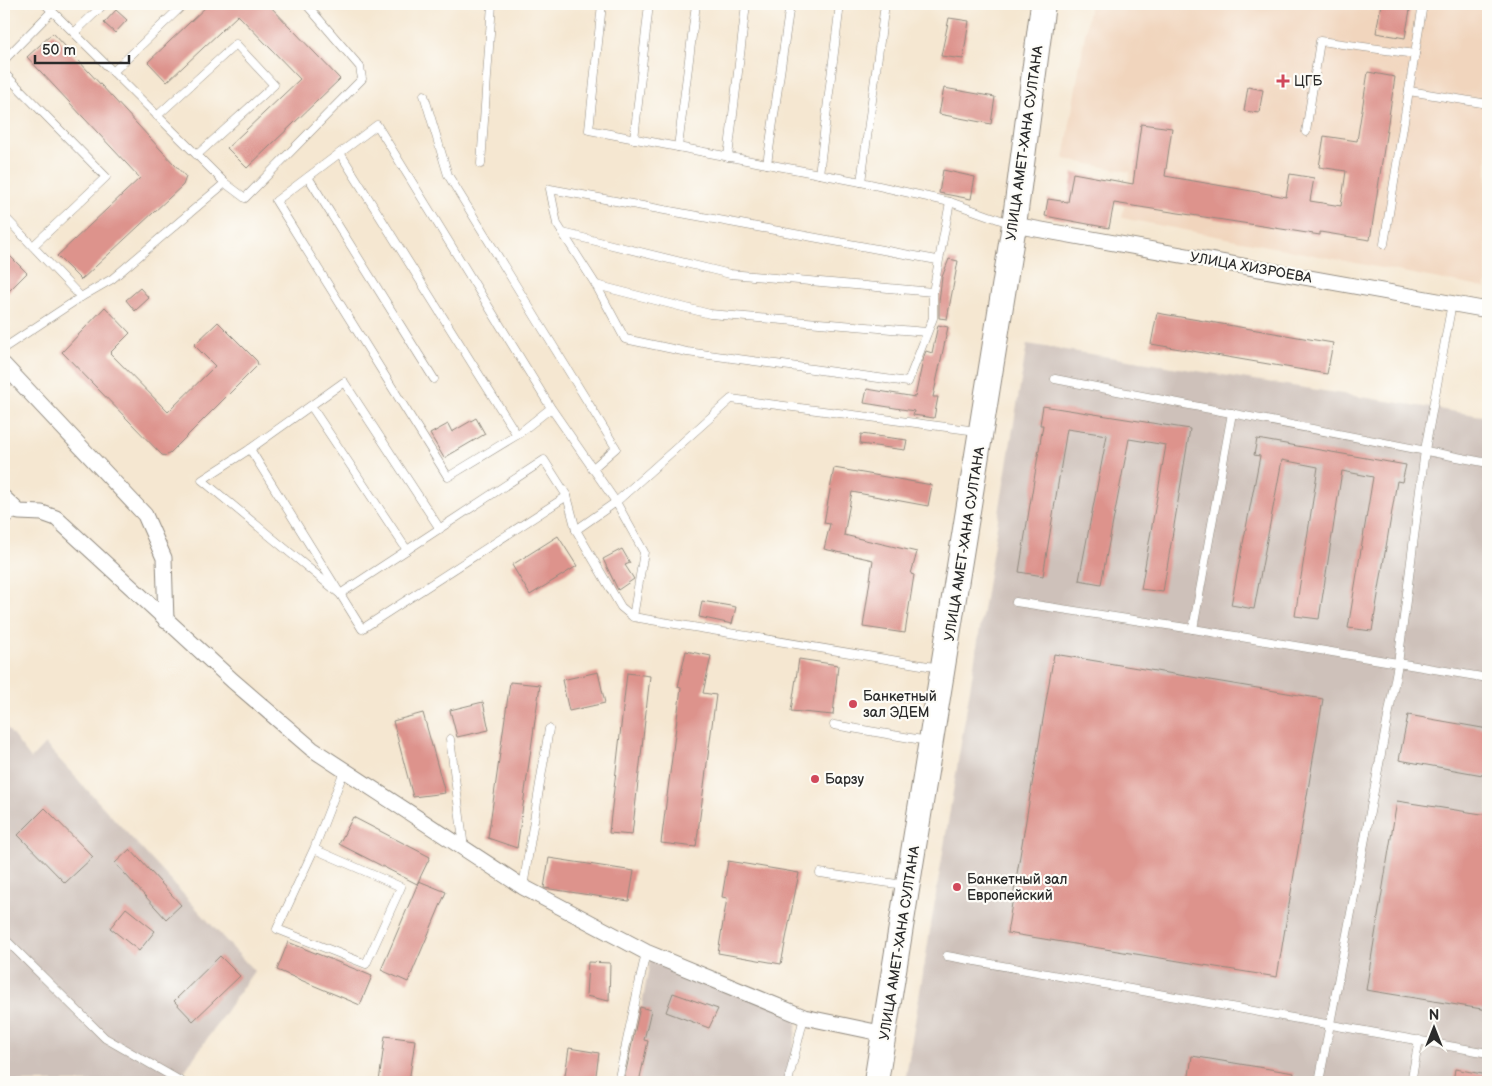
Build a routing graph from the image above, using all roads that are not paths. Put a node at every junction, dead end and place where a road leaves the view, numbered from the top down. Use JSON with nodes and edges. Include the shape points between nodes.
{"nodes":[{"id":1,"x":45,"y":4,"type":"edge"},
{"id":2,"x":104,"y":4,"type":"edge"},
{"id":3,"x":184,"y":4,"type":"edge"},
{"id":4,"x":306,"y":4,"type":"edge"},
{"id":5,"x":492,"y":4,"type":"edge"},
{"id":6,"x":602,"y":4,"type":"edge"},
{"id":7,"x":649,"y":4,"type":"edge"},
{"id":8,"x":696,"y":4,"type":"edge"},
{"id":9,"x":746,"y":4,"type":"edge"},
{"id":10,"x":790,"y":4,"type":"edge"},
{"id":11,"x":840,"y":4,"type":"edge"},
{"id":12,"x":885,"y":4,"type":"edge"},
{"id":13,"x":1043,"y":4,"type":"edge"},
{"id":14,"x":1423,"y":4,"type":"edge"},
{"id":15,"x":52,"y":11,"type":"junction"},
{"id":16,"x":75,"y":32,"type":"junction"},
{"id":17,"x":1415,"y":54,"type":"junction"},
{"id":18,"x":4,"y":60,"type":"edge"},
{"id":19,"x":114,"y":72,"type":"junction"},
{"id":20,"x":4,"y":73,"type":"edge"},
{"id":21,"x":1409,"y":91,"type":"junction"},
{"id":22,"x":424,"y":95,"type":"dead end"},
{"id":23,"x":1488,"y":104,"type":"edge"},
{"id":24,"x":157,"y":116,"type":"junction"},
{"id":25,"x":1306,"y":132,"type":"dead end"},
{"id":26,"x":634,"y":139,"type":"junction"},
{"id":27,"x":678,"y":147,"type":"junction"},
{"id":28,"x":340,"y":153,"type":"junction"},
{"id":29,"x":197,"y":155,"type":"junction"},
{"id":30,"x":728,"y":157,"type":"junction"},
{"id":31,"x":481,"y":164,"type":"dead end"},
{"id":32,"x":767,"y":164,"type":"junction"},
{"id":33,"x":819,"y":174,"type":"junction"},
{"id":34,"x":308,"y":177,"type":"junction"},
{"id":35,"x":861,"y":182,"type":"junction"},
{"id":36,"x":225,"y":183,"type":"junction"},
{"id":37,"x":950,"y":202,"type":"junction"},
{"id":38,"x":4,"y":216,"type":"edge"},
{"id":39,"x":1014,"y":225,"type":"junction"},
{"id":40,"x":563,"y":233,"type":"junction"},
{"id":41,"x":1384,"y":244,"type":"dead end"},
{"id":42,"x":32,"y":246,"type":"junction"},
{"id":43,"x":937,"y":260,"type":"junction"},
{"id":44,"x":596,"y":285,"type":"junction"},
{"id":45,"x":932,"y":292,"type":"junction"},
{"id":46,"x":81,"y":297,"type":"junction"},
{"id":47,"x":1452,"y":303,"type":"junction"},
{"id":48,"x":1488,"y":310,"type":"edge"},
{"id":49,"x":926,"y":332,"type":"junction"},
{"id":50,"x":4,"y":348,"type":"edge"},
{"id":51,"x":4,"y":365,"type":"edge"},
{"id":52,"x":434,"y":379,"type":"dead end"},
{"id":53,"x":1055,"y":379,"type":"dead end"},
{"id":54,"x":311,"y":406,"type":"junction"},
{"id":55,"x":551,"y":408,"type":"junction"},
{"id":56,"x":1232,"y":413,"type":"junction"},
{"id":57,"x":982,"y":431,"type":"junction"},
{"id":58,"x":517,"y":435,"type":"junction"},
{"id":59,"x":250,"y":449,"type":"junction"},
{"id":60,"x":1425,"y":450,"type":"junction"},
{"id":61,"x":1488,"y":463,"type":"edge"},
{"id":62,"x":592,"y":469,"type":"junction"},
{"id":63,"x":567,"y":496,"type":"junction"},
{"id":64,"x":4,"y":498,"type":"edge"},
{"id":65,"x":616,"y":502,"type":"junction"},
{"id":66,"x":20,"y":512,"type":"junction"},
{"id":67,"x":4,"y":520,"type":"edge"},
{"id":68,"x":440,"y":529,"type":"junction"},
{"id":69,"x":576,"y":530,"type":"junction"},
{"id":70,"x":407,"y":550,"type":"junction"},
{"id":71,"x":340,"y":594,"type":"junction"},
{"id":72,"x":1016,"y":602,"type":"dead end"},
{"id":73,"x":633,"y":617,"type":"junction"},
{"id":74,"x":166,"y":621,"type":"junction"},
{"id":75,"x":1193,"y":629,"type":"junction"},
{"id":76,"x":1398,"y":664,"type":"junction"},
{"id":77,"x":944,"y":669,"type":"junction"},
{"id":78,"x":1488,"y":678,"type":"edge"},
{"id":79,"x":834,"y":725,"type":"dead end"},
{"id":80,"x":549,"y":729,"type":"dead end"},
{"id":81,"x":450,"y":739,"type":"dead end"},
{"id":82,"x":932,"y":741,"type":"junction"},
{"id":83,"x":344,"y":771,"type":"junction"},
{"id":84,"x":464,"y":848,"type":"junction"},
{"id":85,"x":314,"y":849,"type":"junction"},
{"id":86,"x":820,"y":873,"type":"dead end"},
{"id":87,"x":909,"y":886,"type":"junction"},
{"id":88,"x":523,"y":887,"type":"junction"},
{"id":89,"x":4,"y":938,"type":"edge"},
{"id":90,"x":646,"y":952,"type":"junction"},
{"id":91,"x":948,"y":956,"type":"dead end"},
{"id":92,"x":804,"y":1017,"type":"junction"},
{"id":93,"x":1330,"y":1026,"type":"junction"},
{"id":94,"x":885,"y":1034,"type":"junction"},
{"id":95,"x":1419,"y":1040,"type":"junction"},
{"id":96,"x":1488,"y":1053,"type":"edge"},
{"id":97,"x":182,"y":1082,"type":"edge"},
{"id":98,"x":618,"y":1082,"type":"edge"},
{"id":99,"x":788,"y":1082,"type":"edge"},
{"id":100,"x":876,"y":1082,"type":"edge"},
{"id":101,"x":1319,"y":1082,"type":"edge"},
{"id":102,"x":1411,"y":1082,"type":"edge"}],
"edges":[{"from":1,"to":15,"type":"lane"},
{"from":2,"to":16,"type":"lane"},
{"from":3,"to":19,"type":"lane"},
{"from":4,"to":36,"type":"lane","via":[[360,67],[362,80],[244,198]]},
{"from":5,"to":31,"type":"lane"},
{"from":6,"to":26,"type":"lane","via":[[589,130]]},
{"from":7,"to":26,"type":"lane"},
{"from":8,"to":27,"type":"lane"},
{"from":9,"to":30,"type":"lane"},
{"from":10,"to":32,"type":"lane"},
{"from":11,"to":33,"type":"lane"},
{"from":12,"to":35,"type":"lane"},
{"from":13,"to":39,"type":"main road","name":"УЛИЦА АМЕТ-ХАНА СУЛТАНА"},
{"from":14,"to":17,"type":"lane"},
{"from":15,"to":16,"type":"lane"},
{"from":15,"to":18,"type":"lane"},
{"from":16,"to":19,"type":"lane"},
{"from":17,"to":21,"type":"lane"},
{"from":17,"to":25,"type":"lane","via":[[1320,41]]},
{"from":19,"to":24,"type":"lane"},
{"from":20,"to":42,"type":"lane","via":[[106,176]]},
{"from":21,"to":23,"type":"lane"},
{"from":21,"to":41,"type":"lane"},
{"from":22,"to":62,"type":"lane","via":[[448,176],[616,448]]},
{"from":24,"to":29,"type":"lane"},
{"from":24,"to":29,"type":"lane","via":[[236,44],[274,85]]},
{"from":26,"to":27,"type":"lane"},
{"from":27,"to":30,"type":"lane"},
{"from":28,"to":34,"type":"lane"},
{"from":28,"to":55,"type":"lane","via":[[377,126]]},
{"from":28,"to":58,"type":"lane"},
{"from":29,"to":36,"type":"lane"},
{"from":30,"to":32,"type":"lane"},
{"from":32,"to":33,"type":"lane"},
{"from":33,"to":35,"type":"lane"},
{"from":34,"to":52,"type":"lane"},
{"from":34,"to":58,"type":"lane","via":[[276,201],[448,477]]},
{"from":35,"to":37,"type":"lane"},
{"from":36,"to":46,"type":"lane","via":[[112,279]]},
{"from":37,"to":39,"type":"lane"},
{"from":37,"to":43,"type":"lane"},
{"from":38,"to":42,"type":"lane"},
{"from":39,"to":47,"type":"street","name":"УЛИЦА ХИЗРОЕВА"},
{"from":39,"to":57,"type":"main road","name":"УЛИЦА АМЕТ-ХАНА СУЛТАНА"},
{"from":40,"to":43,"type":"lane","via":[[557,224],[550,190]]},
{"from":40,"to":44,"type":"lane"},
{"from":40,"to":45,"type":"lane","via":[[730,274]]},
{"from":42,"to":46,"type":"lane"},
{"from":43,"to":45,"type":"lane"},
{"from":44,"to":49,"type":"lane","via":[[710,314]]},
{"from":44,"to":49,"type":"lane","via":[[625,339],[726,358],[908,382]]},
{"from":45,"to":49,"type":"lane","via":[[932,318]]},
{"from":46,"to":50,"type":"lane"},
{"from":47,"to":48,"type":"street","name":"УЛИЦА ХИЗРОЕВА"},
{"from":47,"to":60,"type":"lane"},
{"from":51,"to":74,"type":"street","via":[[145,515],[164,558]]},
{"from":53,"to":56,"type":"lane"},
{"from":54,"to":59,"type":"lane"},
{"from":54,"to":68,"type":"lane","via":[[344,382]]},
{"from":54,"to":70,"type":"lane"},
{"from":55,"to":58,"type":"lane"},
{"from":55,"to":62,"type":"lane"},
{"from":56,"to":60,"type":"lane"},
{"from":56,"to":75,"type":"lane"},
{"from":57,"to":65,"type":"lane","via":[[731,399]]},
{"from":57,"to":77,"type":"main road","name":"УЛИЦА АМЕТ-ХАНА СУЛТАНА"},
{"from":59,"to":71,"type":"lane"},
{"from":59,"to":71,"type":"lane","via":[[202,480]]},
{"from":60,"to":61,"type":"lane"},
{"from":60,"to":76,"type":"lane"},
{"from":62,"to":65,"type":"lane"},
{"from":63,"to":68,"type":"lane","via":[[544,460]]},
{"from":63,"to":69,"type":"lane"},
{"from":63,"to":71,"type":"lane","via":[[362,629]]},
{"from":64,"to":66,"type":"street"},
{"from":65,"to":69,"type":"lane"},
{"from":65,"to":73,"type":"lane","via":[[644,552]]},
{"from":66,"to":67,"type":"lane"},
{"from":66,"to":74,"type":"street","via":[[42,513],[56,518]]},
{"from":68,"to":70,"type":"lane"},
{"from":69,"to":73,"type":"lane","via":[[621,607]]},
{"from":70,"to":71,"type":"lane"},
{"from":72,"to":75,"type":"lane"},
{"from":73,"to":77,"type":"lane"},
{"from":74,"to":83,"type":"street","via":[[312,749]]},
{"from":75,"to":76,"type":"lane"},
{"from":76,"to":78,"type":"lane"},
{"from":76,"to":93,"type":"lane"},
{"from":77,"to":82,"type":"main road","name":"УЛИЦА АМЕТ-ХАНА СУЛТАНА"},
{"from":79,"to":82,"type":"lane"},
{"from":80,"to":88,"type":"lane"},
{"from":81,"to":84,"type":"lane"},
{"from":82,"to":87,"type":"main road","name":"УЛИЦА АМЕТ-ХАНА СУЛТАНА"},
{"from":83,"to":84,"type":"street"},
{"from":83,"to":85,"type":"lane"},
{"from":84,"to":88,"type":"street"},
{"from":85,"to":85,"type":"lane","via":[[401,887],[366,964],[277,929]]},
{"from":86,"to":87,"type":"lane"},
{"from":87,"to":94,"type":"main road","name":"УЛИЦА АМЕТ-ХАНА СУЛТАНА"},
{"from":88,"to":90,"type":"street"},
{"from":89,"to":97,"type":"lane","via":[[105,1038]]},
{"from":90,"to":92,"type":"street"},
{"from":90,"to":98,"type":"lane"},
{"from":91,"to":93,"type":"lane"},
{"from":92,"to":94,"type":"street"},
{"from":92,"to":99,"type":"lane"},
{"from":93,"to":95,"type":"lane"},
{"from":93,"to":101,"type":"lane"},
{"from":94,"to":100,"type":"main road","name":"УЛИЦА АМЕТ-ХАНА СУЛТАНА"},
{"from":95,"to":96,"type":"lane"},
{"from":95,"to":102,"type":"lane"}]}
